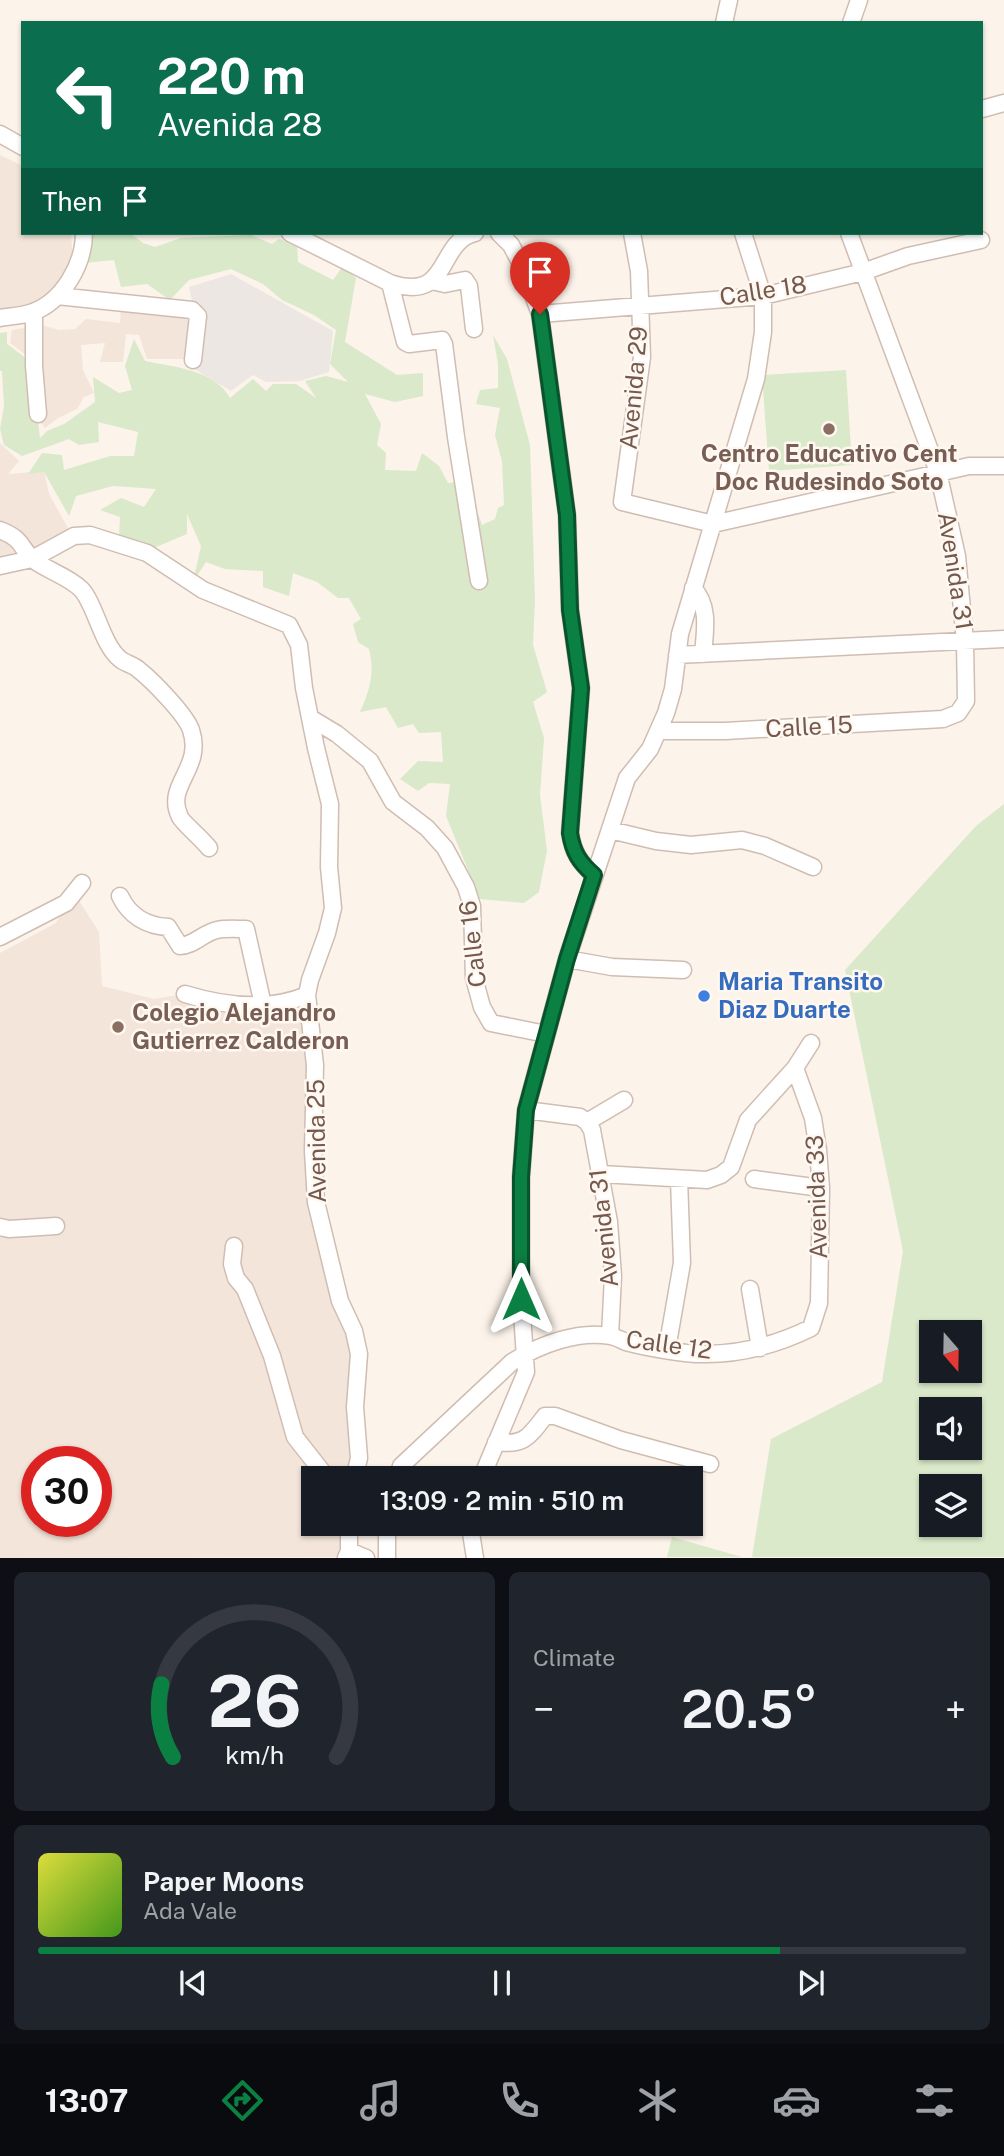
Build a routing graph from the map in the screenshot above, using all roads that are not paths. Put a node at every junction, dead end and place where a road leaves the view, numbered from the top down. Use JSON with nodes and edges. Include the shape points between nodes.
{"nodes":[{"id":1,"x":729,"y":0,"type":"edge"},
{"id":2,"x":859,"y":0,"type":"edge"},
{"id":3,"x":724,"y":21,"type":"edge"},
{"id":4,"x":852,"y":21,"type":"edge"},
{"id":5,"x":1004,"y":103,"type":"edge"},
{"id":6,"x":983,"y":109,"type":"edge"},
{"id":7,"x":0,"y":134,"type":"edge"},
{"id":8,"x":21,"y":146,"type":"edge"},
{"id":9,"x":294,"y":235,"type":"edge"},
{"id":10,"x":467,"y":235,"type":"edge"},
{"id":11,"x":501,"y":235,"type":"edge"},
{"id":12,"x":632,"y":235,"type":"edge"},
{"id":13,"x":744,"y":235,"type":"edge"},
{"id":14,"x":850,"y":235,"type":"edge"},
{"id":15,"x":981,"y":240,"type":"dead end"},
{"id":16,"x":84,"y":241,"type":"edge"},
{"id":17,"x":863,"y":272,"type":"junction"},
{"id":18,"x":432,"y":281,"type":"junction"},
{"id":19,"x":390,"y":283,"type":"junction"},
{"id":20,"x":57,"y":296,"type":"junction"},
{"id":21,"x":764,"y":296,"type":"junction"},
{"id":22,"x":640,"y":305,"type":"junction"},
{"id":23,"x":34,"y":312,"type":"junction"},
{"id":24,"x":540,"y":314,"type":"junction"},
{"id":25,"x":0,"y":318,"type":"edge"},
{"id":26,"x":474,"y":330,"type":"dead end"},
{"id":27,"x":193,"y":360,"type":"dead end"},
{"id":28,"x":38,"y":414,"type":"dead end"},
{"id":29,"x":1004,"y":466,"type":"edge"},
{"id":30,"x":938,"y":472,"type":"junction"},
{"id":31,"x":713,"y":524,"type":"junction"},
{"id":32,"x":0,"y":530,"type":"edge"},
{"id":33,"x":32,"y":559,"type":"junction"},
{"id":34,"x":0,"y":566,"type":"edge"},
{"id":35,"x":479,"y":581,"type":"dead end"},
{"id":36,"x":693,"y":587,"type":"junction"},
{"id":37,"x":1004,"y":639,"type":"edge"},
{"id":38,"x":965,"y":641,"type":"junction"},
{"id":39,"x":703,"y":654,"type":"junction"},
{"id":40,"x":677,"y":655,"type":"junction"},
{"id":41,"x":958,"y":713,"type":"joint"},
{"id":42,"x":312,"y":719,"type":"junction"},
{"id":43,"x":659,"y":731,"type":"junction"},
{"id":44,"x":610,"y":830,"type":"junction"},
{"id":45,"x":209,"y":848,"type":"dead end"},
{"id":46,"x":813,"y":867,"type":"dead end"},
{"id":47,"x":594,"y":875,"type":"junction"},
{"id":48,"x":82,"y":883,"type":"dead end"},
{"id":49,"x":120,"y":896,"type":"dead end"},
{"id":50,"x":0,"y":937,"type":"edge"},
{"id":51,"x":567,"y":959,"type":"junction"},
{"id":52,"x":683,"y":970,"type":"dead end"},
{"id":53,"x":186,"y":994,"type":"dead end"},
{"id":54,"x":307,"y":995,"type":"junction"},
{"id":55,"x":263,"y":1005,"type":"junction"},
{"id":56,"x":545,"y":1034,"type":"junction"},
{"id":57,"x":811,"y":1043,"type":"dead end"},
{"id":58,"x":794,"y":1068,"type":"junction"},
{"id":59,"x":624,"y":1100,"type":"dead end"},
{"id":60,"x":526,"y":1110,"type":"junction"},
{"id":61,"x":587,"y":1122,"type":"junction"},
{"id":62,"x":601,"y":1174,"type":"junction"},
{"id":63,"x":679,"y":1179,"type":"junction"},
{"id":64,"x":754,"y":1179,"type":"dead end"},
{"id":65,"x":821,"y":1188,"type":"junction"},
{"id":66,"x":56,"y":1226,"type":"dead end"},
{"id":67,"x":0,"y":1227,"type":"edge"},
{"id":68,"x":234,"y":1246,"type":"dead end"},
{"id":69,"x":750,"y":1289,"type":"dead end"},
{"id":70,"x":811,"y":1328,"type":"joint"},
{"id":71,"x":610,"y":1336,"type":"junction"},
{"id":72,"x":760,"y":1348,"type":"junction"},
{"id":73,"x":667,"y":1349,"type":"junction"},
{"id":74,"x":526,"y":1353,"type":"junction"},
{"id":75,"x":496,"y":1442,"type":"junction"},
{"id":76,"x":710,"y":1464,"type":"dead end"},
{"id":77,"x":318,"y":1466,"type":"edge"},
{"id":78,"x":357,"y":1466,"type":"edge"},
{"id":79,"x":401,"y":1466,"type":"edge"},
{"id":80,"x":486,"y":1466,"type":"edge"},
{"id":81,"x":348,"y":1536,"type":"edge"},
{"id":82,"x":387,"y":1536,"type":"edge"},
{"id":83,"x":471,"y":1536,"type":"edge"},
{"id":84,"x":347,"y":1554,"type":"edge"},
{"id":85,"x":366,"y":1558,"type":"edge"},
{"id":86,"x":387,"y":1558,"type":"edge"},
{"id":87,"x":475,"y":1558,"type":"edge"}],
"edges":[{"from":1,"to":3,"type":"street"},
{"from":2,"to":4,"type":"street"},
{"from":5,"to":6,"type":"street"},
{"from":7,"to":8,"type":"street"},
{"from":9,"to":19,"type":"street"},
{"from":10,"to":18,"type":"street"},
{"from":11,"to":24,"type":"street","via":[[523,268]]},
{"from":12,"to":22,"type":"street","name":"Avenida 29"},
{"from":13,"to":21,"type":"street"},
{"from":14,"to":17,"type":"street","name":"Avenida 31"},
{"from":15,"to":17,"type":"street","name":"Calle 18","via":[[908,256]]},
{"from":16,"to":20,"type":"street","via":[[76,271]]},
{"from":17,"to":21,"type":"street","name":"Calle 18"},
{"from":17,"to":30,"type":"street","name":"Avenida 31"},
{"from":18,"to":19,"type":"street","via":[[417,288]]},
{"from":18,"to":26,"type":"street","via":[[465,280]]},
{"from":19,"to":35,"type":"street","via":[[405,342],[442,340],[444,344]]},
{"from":20,"to":23,"type":"street"},
{"from":20,"to":27,"type":"street","via":[[192,310],[198,316]]},
{"from":21,"to":22,"type":"street","name":"Calle 18"},
{"from":21,"to":31,"type":"street","via":[[757,379]]},
{"from":22,"to":24,"type":"street","name":"Calle 18"},
{"from":22,"to":31,"type":"street","name":"Avenida 29","via":[[642,357],[622,502]]},
{"from":23,"to":25,"type":"street"},
{"from":23,"to":28,"type":"street"},
{"from":24,"to":47,"type":"street","via":[[567,515],[570,610],[581,688],[570,833],[581,864]]},
{"from":29,"to":30,"type":"street"},
{"from":30,"to":31,"type":"street"},
{"from":30,"to":38,"type":"street","name":"Avenida 31","via":[[957,556]]},
{"from":31,"to":36,"type":"street"},
{"from":32,"to":33,"type":"street","via":[[21,541]]},
{"from":33,"to":34,"type":"street"},
{"from":33,"to":42,"type":"street","name":"Avenida 25","via":[[74,536],[90,535],[147,553],[203,590],[289,625],[299,645]]},
{"from":33,"to":45,"type":"street","via":[[82,590],[120,659],[138,669],[191,727],[194,756],[176,795],[177,807],[180,819]]},
{"from":36,"to":39,"type":"street","via":[[706,611]]},
{"from":36,"to":40,"type":"street"},
{"from":37,"to":38,"type":"street"},
{"from":38,"to":39,"type":"street"},
{"from":38,"to":41,"type":"street","name":"Avenida 31","via":[[966,701]]},
{"from":39,"to":40,"type":"street"},
{"from":40,"to":43,"type":"street","via":[[670,701]]},
{"from":41,"to":43,"type":"street","name":"Calle 15","via":[[943,719],[725,732]]},
{"from":42,"to":54,"type":"street","name":"Avenida 25","via":[[330,804],[333,908]]},
{"from":42,"to":56,"type":"street","name":"Calle 16","via":[[370,761],[393,802],[446,848],[472,906],[474,978],[491,1023]]},
{"from":43,"to":44,"type":"street","via":[[627,778]]},
{"from":44,"to":46,"type":"street","via":[[691,845],[742,840]]},
{"from":44,"to":47,"type":"street"},
{"from":47,"to":51,"type":"street"},
{"from":48,"to":50,"type":"street","via":[[66,903]]},
{"from":49,"to":55,"type":"street","via":[[134,916],[168,926],[180,946],[218,930],[246,929]]},
{"from":51,"to":52,"type":"street","via":[[612,967]]},
{"from":51,"to":56,"type":"street"},
{"from":53,"to":55,"type":"street","via":[[210,1002]]},
{"from":54,"to":55,"type":"street","via":[[288,1003]]},
{"from":54,"to":78,"type":"street","name":"Avenida 25","via":[[315,1065],[316,1202],[340,1301],[359,1354]]},
{"from":56,"to":60,"type":"street"},
{"from":57,"to":58,"type":"street"},
{"from":58,"to":63,"type":"street","via":[[748,1120],[732,1167],[707,1180]]},
{"from":58,"to":65,"type":"street","name":"Avenida 33","via":[[813,1118]]},
{"from":59,"to":61,"type":"street"},
{"from":60,"to":61,"type":"street","via":[[580,1117]]},
{"from":60,"to":74,"type":"street","via":[[521,1177]]},
{"from":61,"to":62,"type":"street","name":"Avenida 31"},
{"from":62,"to":63,"type":"street"},
{"from":62,"to":71,"type":"street","name":"Avenida 31","via":[[613,1276]]},
{"from":63,"to":73,"type":"street","via":[[682,1263]]},
{"from":64,"to":65,"type":"street"},
{"from":65,"to":70,"type":"street","name":"Avenida 33","via":[[819,1303]]},
{"from":66,"to":67,"type":"street"},
{"from":68,"to":77,"type":"street","via":[[236,1278],[245,1289],[272,1356],[295,1437]]},
{"from":69,"to":72,"type":"street"},
{"from":70,"to":72,"type":"street","name":"Calle 12"},
{"from":71,"to":73,"type":"street","name":"Calle 12"},
{"from":71,"to":74,"type":"street","name":"Calle 12","via":[[559,1340]]},
{"from":72,"to":73,"type":"street","name":"Calle 12","via":[[704,1355]]},
{"from":74,"to":75,"type":"street","via":[[526,1373]]},
{"from":74,"to":79,"type":"street","name":"Calle 12"},
{"from":75,"to":76,"type":"street","via":[[513,1444],[528,1438],[545,1416],[555,1416]]},
{"from":75,"to":80,"type":"street"},
{"from":81,"to":84,"type":"street"},
{"from":82,"to":86,"type":"street"},
{"from":83,"to":87,"type":"street"},
{"from":84,"to":85,"type":"street"}]}
